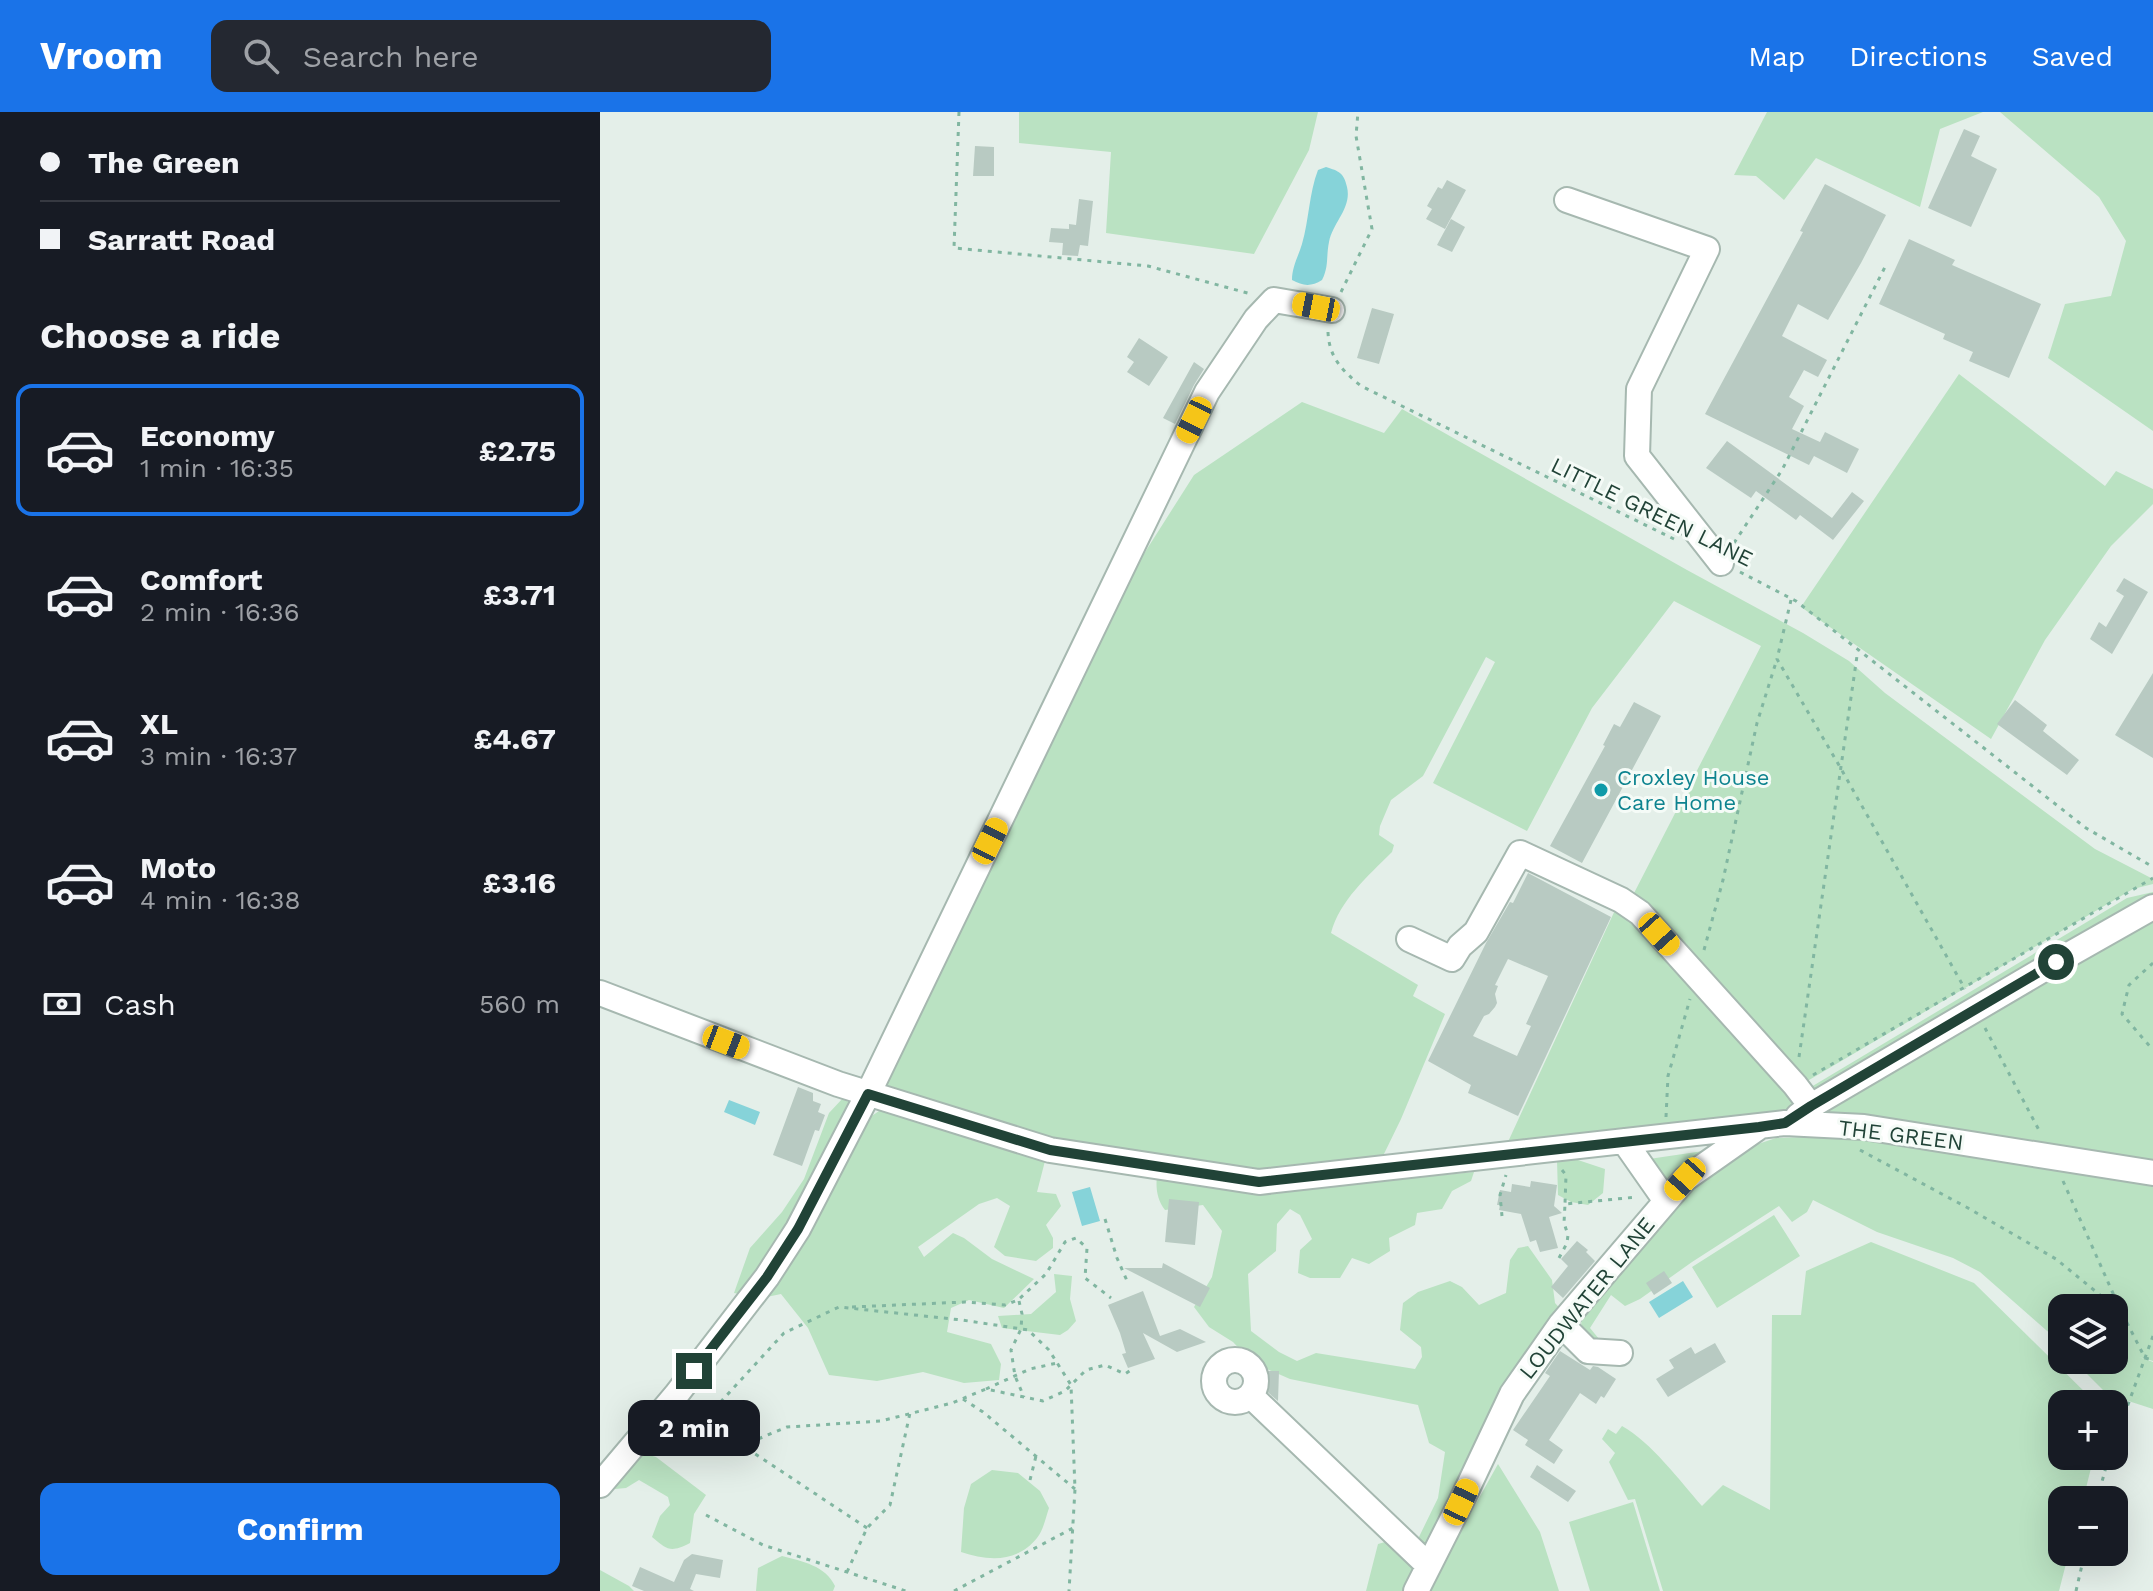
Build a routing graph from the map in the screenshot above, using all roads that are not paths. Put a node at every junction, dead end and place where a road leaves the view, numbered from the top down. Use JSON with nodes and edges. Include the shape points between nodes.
{"nodes":[{"id":1,"x":1567,"y":200,"type":"dead end"},
{"id":2,"x":1332,"y":310,"type":"road end"},
{"id":3,"x":1721,"y":563,"type":"road end"},
{"id":4,"x":2153,"y":907,"type":"edge"},
{"id":5,"x":1409,"y":939,"type":"dead end"},
{"id":6,"x":600,"y":993,"type":"edge"},
{"id":7,"x":868,"y":1094,"type":"junction"},
{"id":8,"x":1811,"y":1106,"type":"junction"},
{"id":9,"x":1785,"y":1123,"type":"junction"},
{"id":10,"x":1759,"y":1127,"type":"junction"},
{"id":11,"x":1624,"y":1141,"type":"junction"},
{"id":12,"x":2153,"y":1173,"type":"edge"},
{"id":13,"x":1665,"y":1200,"type":"junction"},
{"id":14,"x":1561,"y":1324,"type":"junction"},
{"id":15,"x":1620,"y":1353,"type":"dead end"},
{"id":16,"x":1251,"y":1396,"type":"dead end"},
{"id":17,"x":600,"y":1485,"type":"edge"},
{"id":18,"x":1428,"y":1565,"type":"junction"},
{"id":19,"x":1416,"y":1591,"type":"edge"}],
"edges":[{"from":1,"to":3,"type":"street","via":[[1707,249],[1639,389],[1637,456]]},
{"from":2,"to":7,"type":"street","via":[[1274,300],[1207,392]]},
{"from":4,"to":8,"type":"street","name":"THE GREEN"},
{"from":5,"to":8,"type":"street","via":[[1452,959],[1476,932],[1520,853],[1640,913]]},
{"from":6,"to":7,"type":"street"},
{"from":7,"to":11,"type":"street","via":[[1050,1150],[1259,1182]]},
{"from":7,"to":17,"type":"street","via":[[767,1277]]},
{"from":8,"to":9,"type":"street","name":"THE GREEN"},
{"from":9,"to":10,"type":"street"},
{"from":9,"to":12,"type":"street","name":"THE GREEN","via":[[1864,1127]]},
{"from":10,"to":11,"type":"street"},
{"from":10,"to":13,"type":"street","name":"LOUDWATER LANE","via":[[1685,1179]]},
{"from":11,"to":13,"type":"street"},
{"from":13,"to":14,"type":"street","name":"LOUDWATER LANE"},
{"from":14,"to":15,"type":"street","via":[[1588,1351]]},
{"from":14,"to":18,"type":"street","name":"LOUDWATER LANE","via":[[1512,1394]]},
{"from":16,"to":18,"type":"street"},
{"from":18,"to":19,"type":"street","name":"LOUDWATER LANE"}]}
